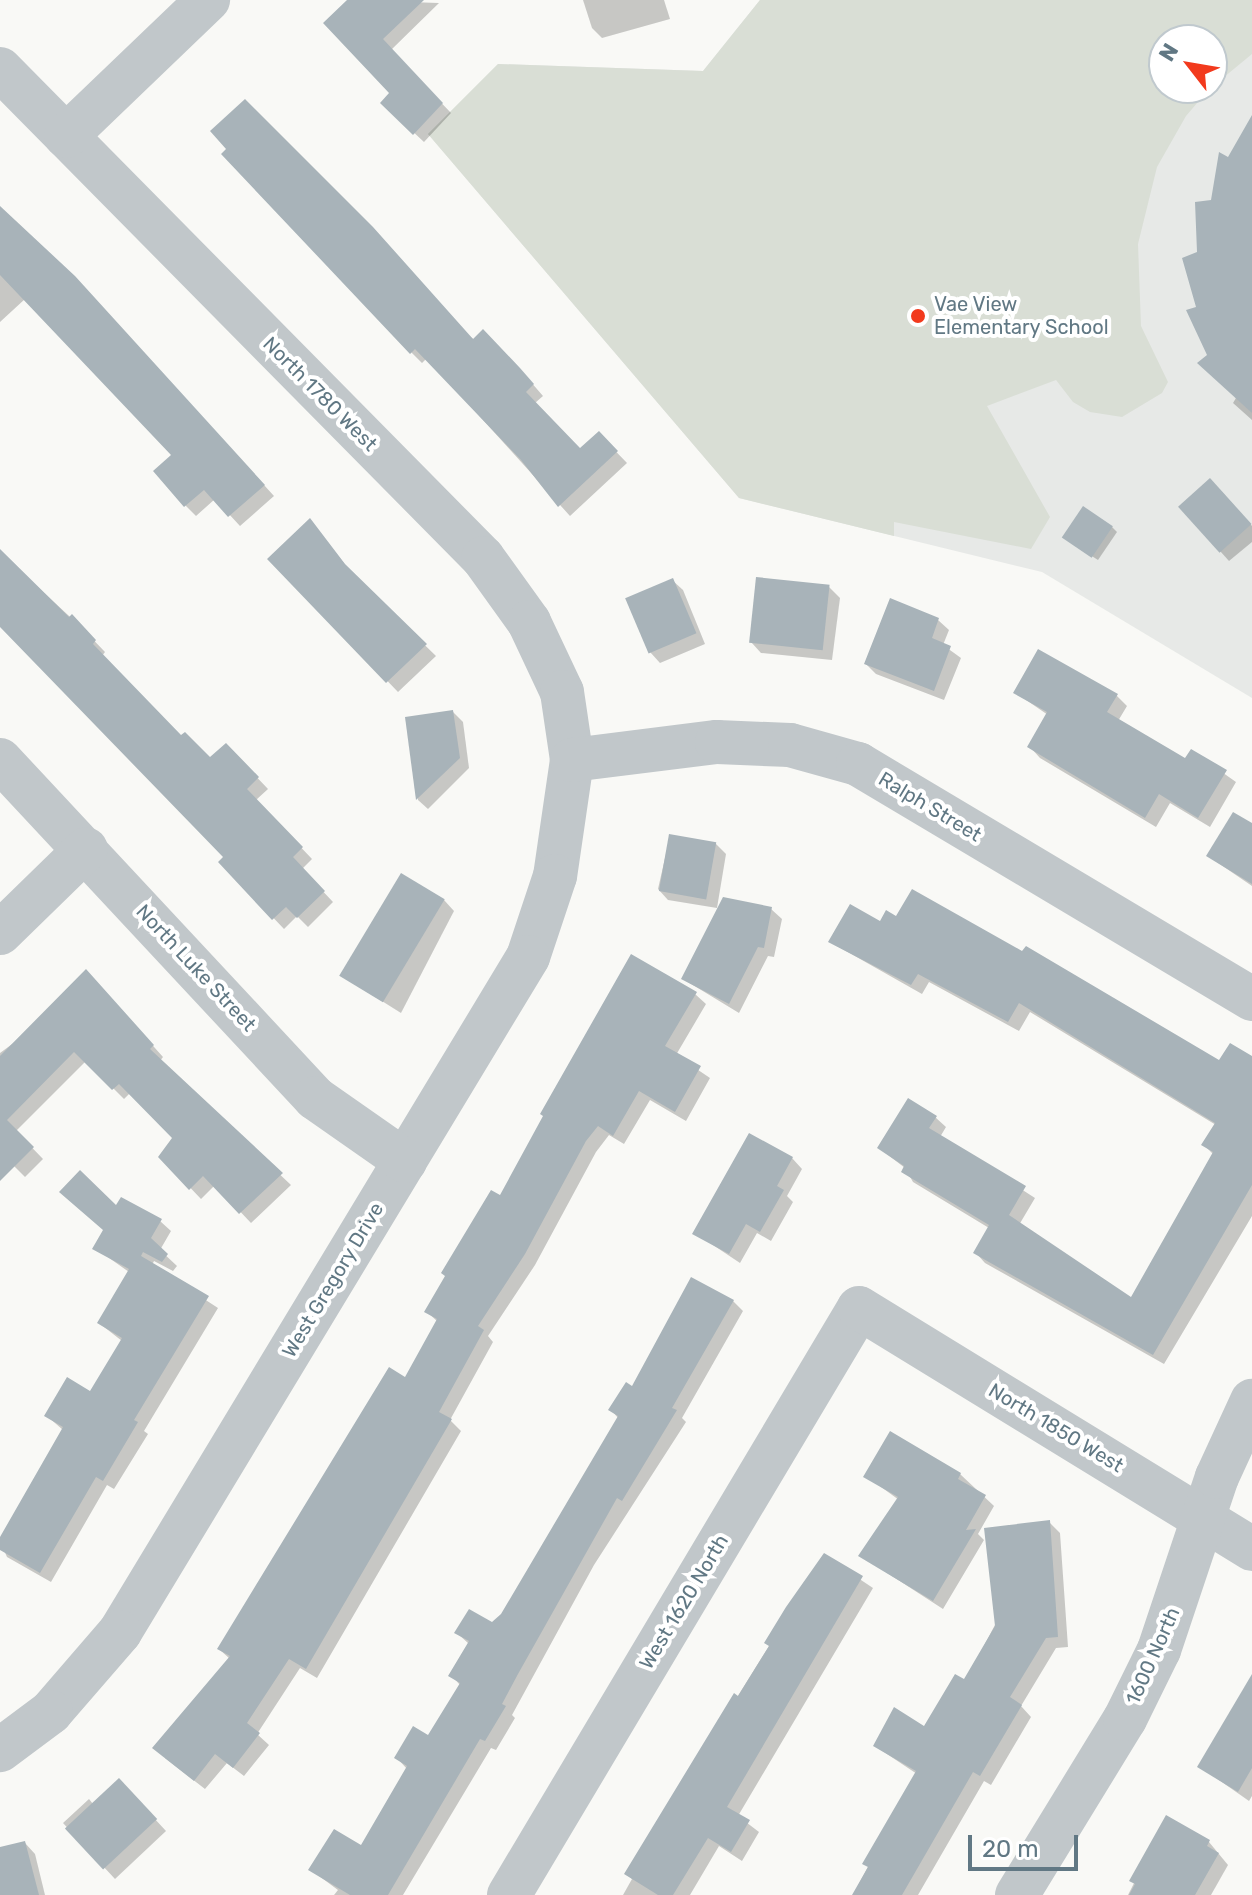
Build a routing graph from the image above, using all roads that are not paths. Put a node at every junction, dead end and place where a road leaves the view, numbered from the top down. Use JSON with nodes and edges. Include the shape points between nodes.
{"nodes":[{"id":1,"x":208,"y":0,"type":"edge"},
{"id":2,"x":0,"y":69,"type":"edge"},
{"id":3,"x":66,"y":136,"type":"junction"},
{"id":4,"x":0,"y":760,"type":"edge"},
{"id":5,"x":572,"y":760,"type":"junction"},
{"id":6,"x":86,"y":849,"type":"junction"},
{"id":7,"x":0,"y":933,"type":"edge"},
{"id":8,"x":1252,"y":999,"type":"edge"},
{"id":9,"x":405,"y":1161,"type":"junction"},
{"id":10,"x":859,"y":1308,"type":"joint"},
{"id":11,"x":1252,"y":1401,"type":"edge"},
{"id":12,"x":1204,"y":1520,"type":"junction"},
{"id":13,"x":1252,"y":1549,"type":"edge"},
{"id":14,"x":0,"y":1750,"type":"edge"},
{"id":15,"x":509,"y":1895,"type":"edge"},
{"id":16,"x":1017,"y":1895,"type":"edge"}],
"edges":[{"from":1,"to":3,"type":"street"},
{"from":2,"to":3,"type":"street","name":"North 1780 West"},
{"from":3,"to":5,"type":"street","name":"North 1780 West","via":[[483,558],[529,622],[562,692]]},
{"from":4,"to":6,"type":"street","name":"North Luke Street"},
{"from":5,"to":8,"type":"street","name":"Ralph Street","via":[[717,742],[790,745],[858,764]]},
{"from":5,"to":9,"type":"street","name":"West Gregory Drive","via":[[555,876],[528,957]]},
{"from":6,"to":7,"type":"street"},
{"from":6,"to":9,"type":"street","name":"North Luke Street","via":[[315,1098]]},
{"from":9,"to":14,"type":"street","name":"West Gregory Drive","via":[[120,1632],[51,1712]]},
{"from":10,"to":12,"type":"street","name":"North 1850 West"},
{"from":10,"to":15,"type":"street","name":"West 1620 North"},
{"from":11,"to":12,"type":"street","name":"1600 North","via":[[1217,1477]]},
{"from":12,"to":13,"type":"street","name":"North 1850 West"},
{"from":12,"to":16,"type":"street","name":"1600 North","via":[[1159,1650],[1125,1719]]}]}
